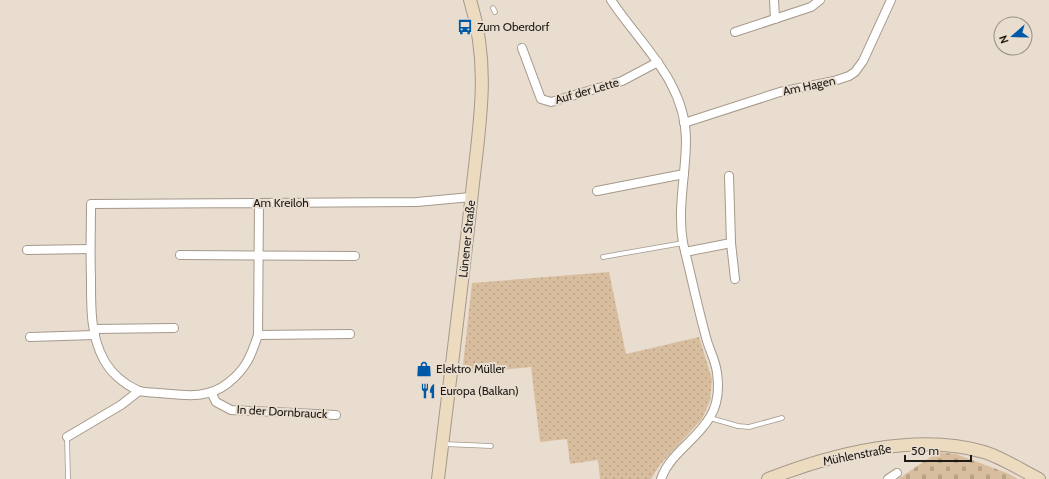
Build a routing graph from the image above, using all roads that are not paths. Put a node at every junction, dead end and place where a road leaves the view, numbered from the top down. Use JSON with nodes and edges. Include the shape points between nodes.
{"nodes":[{"id":1,"x":470,"y":0,"type":"edge"},
{"id":2,"x":611,"y":0,"type":"edge"},
{"id":3,"x":774,"y":0,"type":"edge"},
{"id":4,"x":820,"y":0,"type":"edge"},
{"id":5,"x":891,"y":0,"type":"edge"},
{"id":6,"x":775,"y":19,"type":"junction"},
{"id":7,"x":736,"y":32,"type":"dead end"},
{"id":8,"x":522,"y":48,"type":"dead end"},
{"id":9,"x":658,"y":62,"type":"junction"},
{"id":10,"x":684,"y":122,"type":"junction"},
{"id":11,"x":684,"y":174,"type":"junction"},
{"id":12,"x":729,"y":176,"type":"dead end"},
{"id":13,"x":597,"y":191,"type":"dead end"},
{"id":14,"x":471,"y":197,"type":"junction"},
{"id":15,"x":259,"y":203,"type":"junction"},
{"id":16,"x":683,"y":243,"type":"junction"},
{"id":17,"x":731,"y":243,"type":"junction"},
{"id":18,"x":90,"y":249,"type":"junction"},
{"id":19,"x":27,"y":250,"type":"dead end"},
{"id":20,"x":685,"y":252,"type":"junction"},
{"id":21,"x":258,"y":254,"type":"junction"},
{"id":22,"x":180,"y":255,"type":"dead end"},
{"id":23,"x":355,"y":256,"type":"dead end"},
{"id":24,"x":603,"y":257,"type":"dead end"},
{"id":25,"x":734,"y":279,"type":"dead end"},
{"id":26,"x":174,"y":328,"type":"dead end"},
{"id":27,"x":94,"y":332,"type":"junction"},
{"id":28,"x":350,"y":334,"type":"dead end"},
{"id":29,"x":258,"y":335,"type":"junction"},
{"id":30,"x":30,"y":337,"type":"dead end"},
{"id":31,"x":139,"y":391,"type":"junction"},
{"id":32,"x":211,"y":392,"type":"junction"},
{"id":33,"x":336,"y":415,"type":"dead end"},
{"id":34,"x":710,"y":418,"type":"junction"},
{"id":35,"x":782,"y":418,"type":"dead end"},
{"id":36,"x":67,"y":437,"type":"joint"},
{"id":37,"x":442,"y":444,"type":"junction"},
{"id":38,"x":491,"y":446,"type":"dead end"},
{"id":39,"x":897,"y":473,"type":"dead end"},
{"id":40,"x":68,"y":479,"type":"edge"},
{"id":41,"x":438,"y":479,"type":"edge"},
{"id":42,"x":661,"y":479,"type":"edge"},
{"id":43,"x":768,"y":479,"type":"edge"},
{"id":44,"x":888,"y":479,"type":"edge"},
{"id":45,"x":1039,"y":479,"type":"edge"}],
"edges":[{"from":1,"to":14,"type":"main road","name":"Lünener Straße","via":[[479,38],[482,69],[482,94]]},
{"from":2,"to":9,"type":"street"},
{"from":3,"to":6,"type":"street"},
{"from":4,"to":6,"type":"street","via":[[811,7]]},
{"from":5,"to":10,"type":"street","name":"Am Hagen","via":[[863,61],[849,76],[780,92]]},
{"from":6,"to":7,"type":"street"},
{"from":8,"to":9,"type":"street","name":"Auf der Lette","via":[[541,99],[551,102],[622,81]]},
{"from":9,"to":10,"type":"street","via":[[675,92]]},
{"from":10,"to":11,"type":"street"},
{"from":11,"to":13,"type":"street"},
{"from":11,"to":16,"type":"street","via":[[680,227]]},
{"from":12,"to":17,"type":"street"},
{"from":14,"to":15,"type":"street","name":"Am Kreiloh","via":[[417,202]]},
{"from":14,"to":37,"type":"main road","name":"Lünener Straße"},
{"from":15,"to":18,"type":"street","name":"Am Kreiloh","via":[[91,204]]},
{"from":15,"to":21,"type":"street"},
{"from":16,"to":20,"type":"street"},
{"from":16,"to":24,"type":"lane"},
{"from":17,"to":20,"type":"street"},
{"from":17,"to":25,"type":"street"},
{"from":18,"to":19,"type":"street"},
{"from":18,"to":27,"type":"street"},
{"from":20,"to":34,"type":"street","via":[[717,371],[718,393]]},
{"from":21,"to":22,"type":"street"},
{"from":21,"to":23,"type":"street"},
{"from":21,"to":29,"type":"street"},
{"from":26,"to":27,"type":"street"},
{"from":27,"to":30,"type":"street"},
{"from":27,"to":31,"type":"street","via":[[104,361],[112,372]]},
{"from":28,"to":29,"type":"street"},
{"from":29,"to":32,"type":"street","via":[[252,354],[242,370],[227,384]]},
{"from":31,"to":32,"type":"street","via":[[194,396]]},
{"from":31,"to":36,"type":"street","via":[[121,405]]},
{"from":32,"to":33,"type":"street","name":"In der Dornbrauck","via":[[216,402],[231,410]]},
{"from":34,"to":35,"type":"lane","via":[[748,427]]},
{"from":34,"to":42,"type":"street","via":[[672,459]]},
{"from":36,"to":40,"type":"lane"},
{"from":37,"to":38,"type":"lane"},
{"from":37,"to":41,"type":"main road","name":"Lünener Straße"},
{"from":39,"to":44,"type":"street","name":"Mühlenstraße"},
{"from":43,"to":45,"type":"main road","name":"Mühlenstraße","via":[[866,450],[928,445],[955,446],[985,453]]}]}
